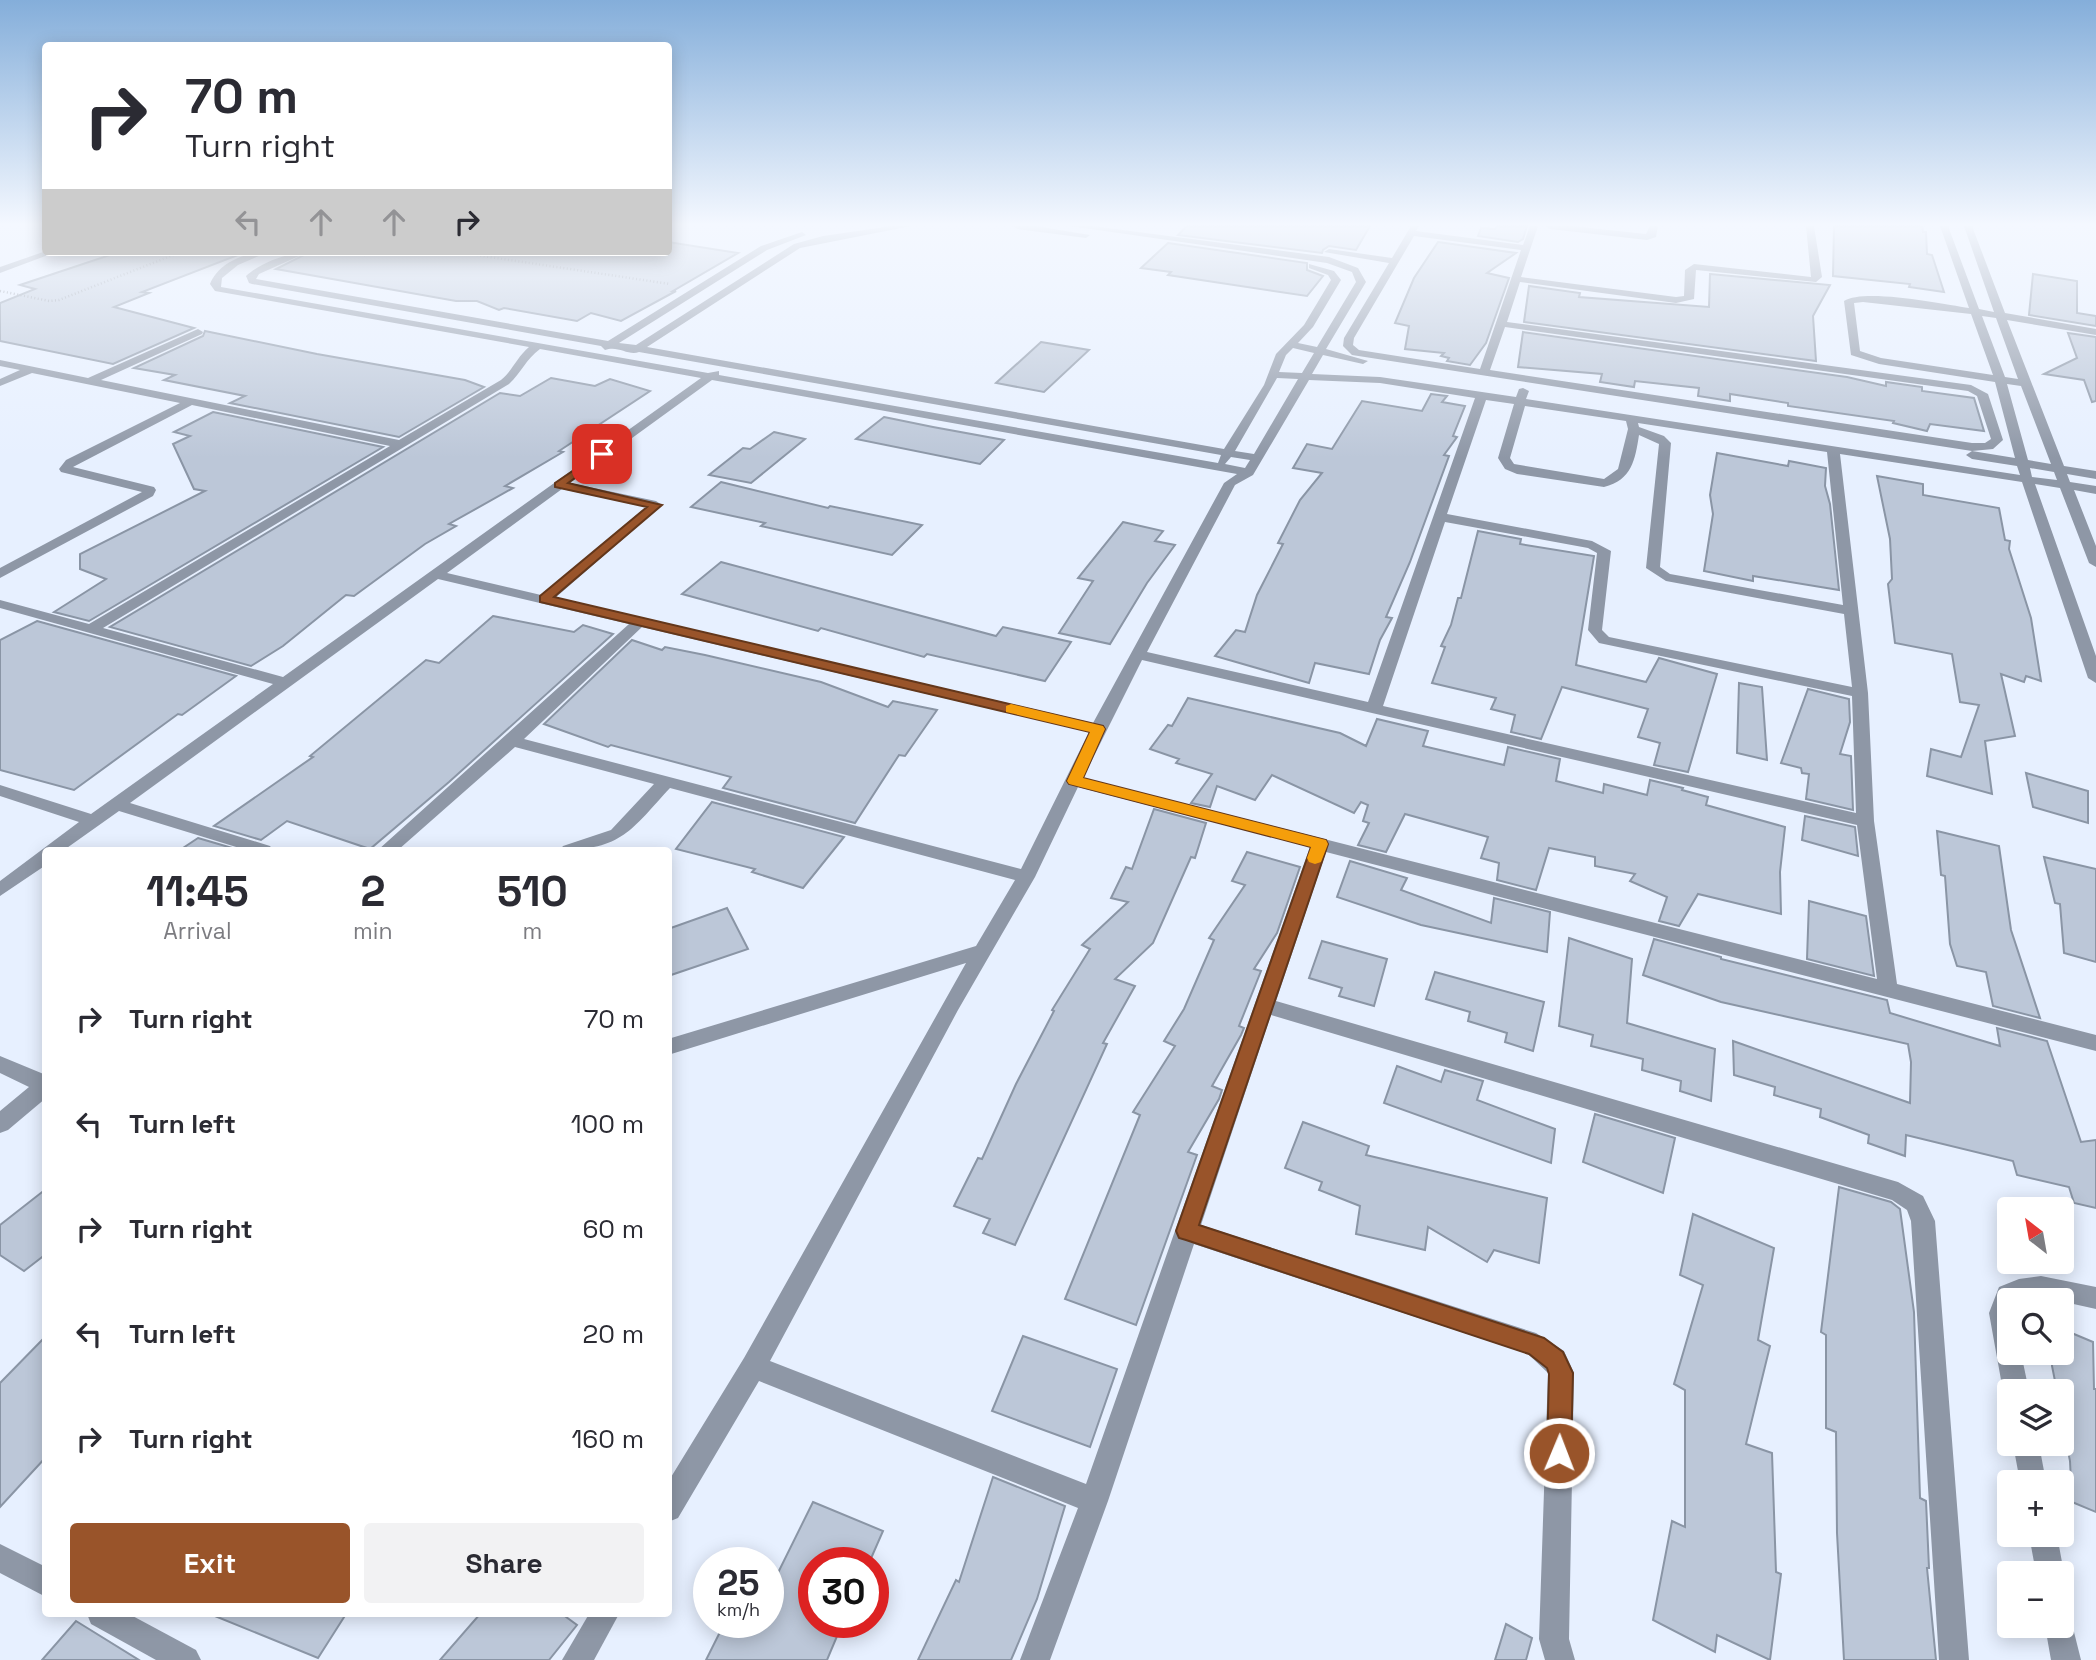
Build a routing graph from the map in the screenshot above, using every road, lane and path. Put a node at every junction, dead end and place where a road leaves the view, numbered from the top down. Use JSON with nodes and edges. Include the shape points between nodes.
{"nodes":[{"id":1,"x":289,"y":303,"type":"edge"},
{"id":2,"x":373,"y":303,"type":"edge"},
{"id":3,"x":674,"y":303,"type":"edge"},
{"id":4,"x":707,"y":303,"type":"edge"},
{"id":5,"x":1322,"y":303,"type":"edge"},
{"id":6,"x":1349,"y":303,"type":"edge"},
{"id":7,"x":1370,"y":303,"type":"edge"},
{"id":8,"x":1508,"y":303,"type":"edge"},
{"id":9,"x":1849,"y":303,"type":"edge"},
{"id":10,"x":1909,"y":303,"type":"edge"},
{"id":11,"x":1971,"y":303,"type":"edge"},
{"id":12,"x":1996,"y":303,"type":"edge"},
{"id":13,"x":1974,"y":312,"type":"junction"},
{"id":14,"x":2001,"y":317,"type":"junction"},
{"id":15,"x":1502,"y":324,"type":"junction"},
{"id":16,"x":198,"y":332,"type":"dead end"},
{"id":17,"x":2096,"y":332,"type":"edge"},
{"id":18,"x":609,"y":344,"type":"junction"},
{"id":19,"x":1289,"y":344,"type":"junction"},
{"id":20,"x":538,"y":346,"type":"junction"},
{"id":21,"x":637,"y":349,"type":"junction"},
{"id":22,"x":1322,"y":350,"type":"junction"},
{"id":23,"x":590,"y":355,"type":"junction"},
{"id":24,"x":619,"y":360,"type":"junction"},
{"id":25,"x":0,"y":363,"type":"edge"},
{"id":26,"x":727,"y":365,"type":"junction"},
{"id":27,"x":31,"y":369,"type":"junction"},
{"id":28,"x":1484,"y":373,"type":"junction"},
{"id":29,"x":1272,"y":375,"type":"junction"},
{"id":30,"x":709,"y":377,"type":"junction"},
{"id":31,"x":1307,"y":377,"type":"junction"},
{"id":32,"x":2000,"y":379,"type":"junction"},
{"id":33,"x":90,"y":381,"type":"junction"},
{"id":34,"x":0,"y":383,"type":"edge"},
{"id":35,"x":2025,"y":383,"type":"junction"},
{"id":36,"x":1524,"y":388,"type":"junction"},
{"id":37,"x":1482,"y":395,"type":"junction"},
{"id":38,"x":192,"y":401,"type":"junction"},
{"id":39,"x":1521,"y":401,"type":"junction"},
{"id":40,"x":1989,"y":417,"type":"junction"},
{"id":41,"x":2011,"y":420,"type":"junction"},
{"id":42,"x":1633,"y":424,"type":"junction"},
{"id":43,"x":400,"y":444,"type":"junction"},
{"id":44,"x":1934,"y":445,"type":"junction"},
{"id":45,"x":1833,"y":448,"type":"junction"},
{"id":46,"x":1228,"y":454,"type":"junction"},
{"id":47,"x":1257,"y":458,"type":"junction"},
{"id":48,"x":2024,"y":463,"type":"junction"},
{"id":49,"x":2060,"y":469,"type":"junction"},
{"id":50,"x":1249,"y":472,"type":"junction"},
{"id":51,"x":1225,"y":474,"type":"junction"},
{"id":52,"x":2096,"y":475,"type":"edge"},
{"id":53,"x":2026,"y":479,"type":"junction"},
{"id":54,"x":559,"y":485,"type":"junction"},
{"id":55,"x":2066,"y":485,"type":"junction"},
{"id":56,"x":2096,"y":491,"type":"edge"},
{"id":57,"x":1440,"y":517,"type":"junction"},
{"id":58,"x":2096,"y":564,"type":"edge"},
{"id":59,"x":0,"y":574,"type":"edge"},
{"id":60,"x":434,"y":574,"type":"junction"},
{"id":61,"x":545,"y":599,"type":"junction"},
{"id":62,"x":0,"y":604,"type":"edge"},
{"id":63,"x":1850,"y":611,"type":"junction"},
{"id":64,"x":640,"y":621,"type":"junction"},
{"id":65,"x":91,"y":629,"type":"junction"},
{"id":66,"x":1139,"y":655,"type":"junction"},
{"id":67,"x":2096,"y":678,"type":"edge"},
{"id":68,"x":284,"y":682,"type":"junction"},
{"id":69,"x":1860,"y":693,"type":"junction"},
{"id":70,"x":1374,"y":708,"type":"junction"},
{"id":71,"x":1098,"y":729,"type":"junction"},
{"id":72,"x":512,"y":741,"type":"junction"},
{"id":73,"x":667,"y":781,"type":"junction"},
{"id":74,"x":1074,"y":781,"type":"junction"},
{"id":75,"x":0,"y":790,"type":"edge"},
{"id":76,"x":116,"y":804,"type":"junction"},
{"id":77,"x":94,"y":821,"type":"junction"},
{"id":78,"x":1865,"y":821,"type":"junction"},
{"id":79,"x":1320,"y":844,"type":"junction"},
{"id":80,"x":57,"y":847,"type":"edge"},
{"id":81,"x":254,"y":847,"type":"edge"},
{"id":82,"x":390,"y":847,"type":"edge"},
{"id":83,"x":578,"y":847,"type":"edge"},
{"id":84,"x":42,"y":859,"type":"edge"},
{"id":85,"x":1026,"y":877,"type":"junction"},
{"id":86,"x":0,"y":890,"type":"edge"},
{"id":87,"x":982,"y":951,"type":"junction"},
{"id":88,"x":1888,"y":990,"type":"junction"},
{"id":89,"x":1263,"y":1005,"type":"junction"},
{"id":90,"x":2096,"y":1043,"type":"edge"},
{"id":91,"x":672,"y":1046,"type":"edge"},
{"id":92,"x":0,"y":1064,"type":"edge"},
{"id":93,"x":42,"y":1083,"type":"edge"},
{"id":94,"x":42,"y":1088,"type":"edge"},
{"id":95,"x":0,"y":1124,"type":"edge"},
{"id":96,"x":1186,"y":1231,"type":"junction"},
{"id":97,"x":2096,"y":1298,"type":"edge"},
{"id":98,"x":753,"y":1367,"type":"junction"},
{"id":99,"x":2014,"y":1379,"type":"edge"},
{"id":100,"x":672,"y":1501,"type":"edge"},
{"id":101,"x":1094,"y":1501,"type":"junction"},
{"id":102,"x":0,"y":1558,"type":"edge"},
{"id":103,"x":42,"y":1581,"type":"edge"},
{"id":104,"x":106,"y":1617,"type":"edge"},
{"id":105,"x":603,"y":1617,"type":"edge"},
{"id":106,"x":2062,"y":1638,"type":"edge"},
{"id":107,"x":169,"y":1656,"type":"edge"},
{"id":108,"x":578,"y":1660,"type":"edge"},
{"id":109,"x":1035,"y":1660,"type":"edge"},
{"id":110,"x":1560,"y":1660,"type":"edge"},
{"id":111,"x":1954,"y":1660,"type":"edge"},
{"id":112,"x":2066,"y":1660,"type":"edge"}],
"edges":[{"from":1,"to":20,"type":"street"},
{"from":2,"to":18,"type":"street"},
{"from":3,"to":18,"type":"street"},
{"from":4,"to":21,"type":"street"},
{"from":5,"to":19,"type":"street","via":[[1308,327]]},
{"from":6,"to":22,"type":"street"},
{"from":7,"to":28,"type":"street","via":[[1349,338],[1351,350]]},
{"from":8,"to":15,"type":"street"},
{"from":9,"to":32,"type":"street","via":[[1855,353],[1879,362]]},
{"from":10,"to":13,"type":"street"},
{"from":11,"to":13,"type":"street"},
{"from":12,"to":14,"type":"street"},
{"from":13,"to":14,"type":"street"},
{"from":13,"to":32,"type":"street"},
{"from":14,"to":17,"type":"street"},
{"from":14,"to":35,"type":"street"},
{"from":15,"to":28,"type":"street"},
{"from":15,"to":40,"type":"street","via":[[1962,386],[1982,394]]},
{"from":16,"to":33,"type":"street"},
{"from":18,"to":21,"type":"street"},
{"from":18,"to":23,"type":"street"},
{"from":19,"to":22,"type":"street"},
{"from":19,"to":29,"type":"street","via":[[1275,362]]},
{"from":20,"to":23,"type":"street"},
{"from":20,"to":43,"type":"street","via":[[523,357],[505,382]]},
{"from":21,"to":24,"type":"street"},
{"from":21,"to":26,"type":"street"},
{"from":22,"to":31,"type":"street"},
{"from":22,"to":36,"type":"street","via":[[1373,364]]},
{"from":23,"to":24,"type":"street"},
{"from":24,"to":30,"type":"street"},
{"from":25,"to":27,"type":"street"},
{"from":26,"to":30,"type":"street"},
{"from":26,"to":46,"type":"street"},
{"from":27,"to":33,"type":"street"},
{"from":27,"to":34,"type":"street"},
{"from":28,"to":44,"type":"street"},
{"from":29,"to":31,"type":"street"},
{"from":29,"to":46,"type":"street"},
{"from":30,"to":51,"type":"street"},
{"from":30,"to":54,"type":"street"},
{"from":31,"to":37,"type":"street","via":[[1380,380]]},
{"from":31,"to":47,"type":"street"},
{"from":32,"to":35,"type":"street"},
{"from":32,"to":41,"type":"street"},
{"from":33,"to":38,"type":"street"},
{"from":35,"to":49,"type":"street"},
{"from":36,"to":39,"type":"street"},
{"from":36,"to":44,"type":"street"},
{"from":37,"to":39,"type":"street"},
{"from":37,"to":57,"type":"street"},
{"from":38,"to":43,"type":"street"},
{"from":38,"to":59,"type":"street","via":[[65,469],[149,493]]},
{"from":39,"to":42,"type":"street"},
{"from":39,"to":42,"type":"street","via":[[1504,458],[1517,470],[1615,481],[1623,475]]},
{"from":40,"to":41,"type":"street"},
{"from":40,"to":44,"type":"street","via":[[1997,440],[1993,445]]},
{"from":41,"to":48,"type":"street"},
{"from":42,"to":45,"type":"street"},
{"from":42,"to":63,"type":"street","via":[[1665,443],[1655,572]]},
{"from":43,"to":65,"type":"street"},
{"from":44,"to":48,"type":"street"},
{"from":45,"to":53,"type":"street"},
{"from":45,"to":63,"type":"street"},
{"from":46,"to":47,"type":"street"},
{"from":46,"to":51,"type":"street"},
{"from":47,"to":50,"type":"street"},
{"from":48,"to":49,"type":"street"},
{"from":48,"to":53,"type":"street"},
{"from":49,"to":52,"type":"street"},
{"from":49,"to":55,"type":"street"},
{"from":50,"to":51,"type":"street"},
{"from":50,"to":51,"type":"street"},
{"from":51,"to":66,"type":"street"},
{"from":53,"to":55,"type":"street"},
{"from":53,"to":67,"type":"street"},
{"from":54,"to":60,"type":"street"},
{"from":54,"to":61,"type":"street","via":[[656,505]]},
{"from":55,"to":56,"type":"street"},
{"from":55,"to":58,"type":"street"},
{"from":57,"to":69,"type":"street","via":[[1604,551],[1595,630],[1612,644]]},
{"from":57,"to":70,"type":"street"},
{"from":60,"to":61,"type":"street"},
{"from":60,"to":68,"type":"street"},
{"from":61,"to":64,"type":"street"},
{"from":62,"to":65,"type":"street"},
{"from":63,"to":69,"type":"street"},
{"from":64,"to":71,"type":"street"},
{"from":64,"to":72,"type":"street"},
{"from":65,"to":68,"type":"street"},
{"from":66,"to":70,"type":"street"},
{"from":66,"to":71,"type":"street"},
{"from":68,"to":76,"type":"street"},
{"from":69,"to":78,"type":"street"},
{"from":70,"to":78,"type":"street"},
{"from":71,"to":74,"type":"street"},
{"from":72,"to":73,"type":"street"},
{"from":72,"to":82,"type":"street"},
{"from":73,"to":83,"type":"street","via":[[617,834]]},
{"from":73,"to":85,"type":"street"},
{"from":74,"to":79,"type":"street"},
{"from":74,"to":85,"type":"street"},
{"from":75,"to":77,"type":"street"},
{"from":76,"to":77,"type":"street"},
{"from":76,"to":81,"type":"street"},
{"from":77,"to":80,"type":"street"},
{"from":78,"to":88,"type":"street"},
{"from":79,"to":88,"type":"street"},
{"from":79,"to":89,"type":"street"},
{"from":84,"to":86,"type":"street"},
{"from":85,"to":87,"type":"street"},
{"from":87,"to":91,"type":"street"},
{"from":87,"to":98,"type":"street"},
{"from":88,"to":90,"type":"street"},
{"from":89,"to":96,"type":"street"},
{"from":89,"to":111,"type":"street","via":[[1913,1200],[1922,1209]]},
{"from":92,"to":93,"type":"street"},
{"from":94,"to":95,"type":"street"},
{"from":96,"to":101,"type":"street"},
{"from":96,"to":110,"type":"street","via":[[1536,1345],[1555,1360],[1561,1373],[1554,1639]]},
{"from":97,"to":99,"type":"street","via":[[2045,1286],[2025,1286],[2008,1295],[2001,1313]]},
{"from":98,"to":100,"type":"street"},
{"from":98,"to":101,"type":"street"},
{"from":101,"to":109,"type":"street"},
{"from":102,"to":103,"type":"street"},
{"from":104,"to":107,"type":"street"},
{"from":105,"to":108,"type":"street"},
{"from":106,"to":112,"type":"street"}]}
